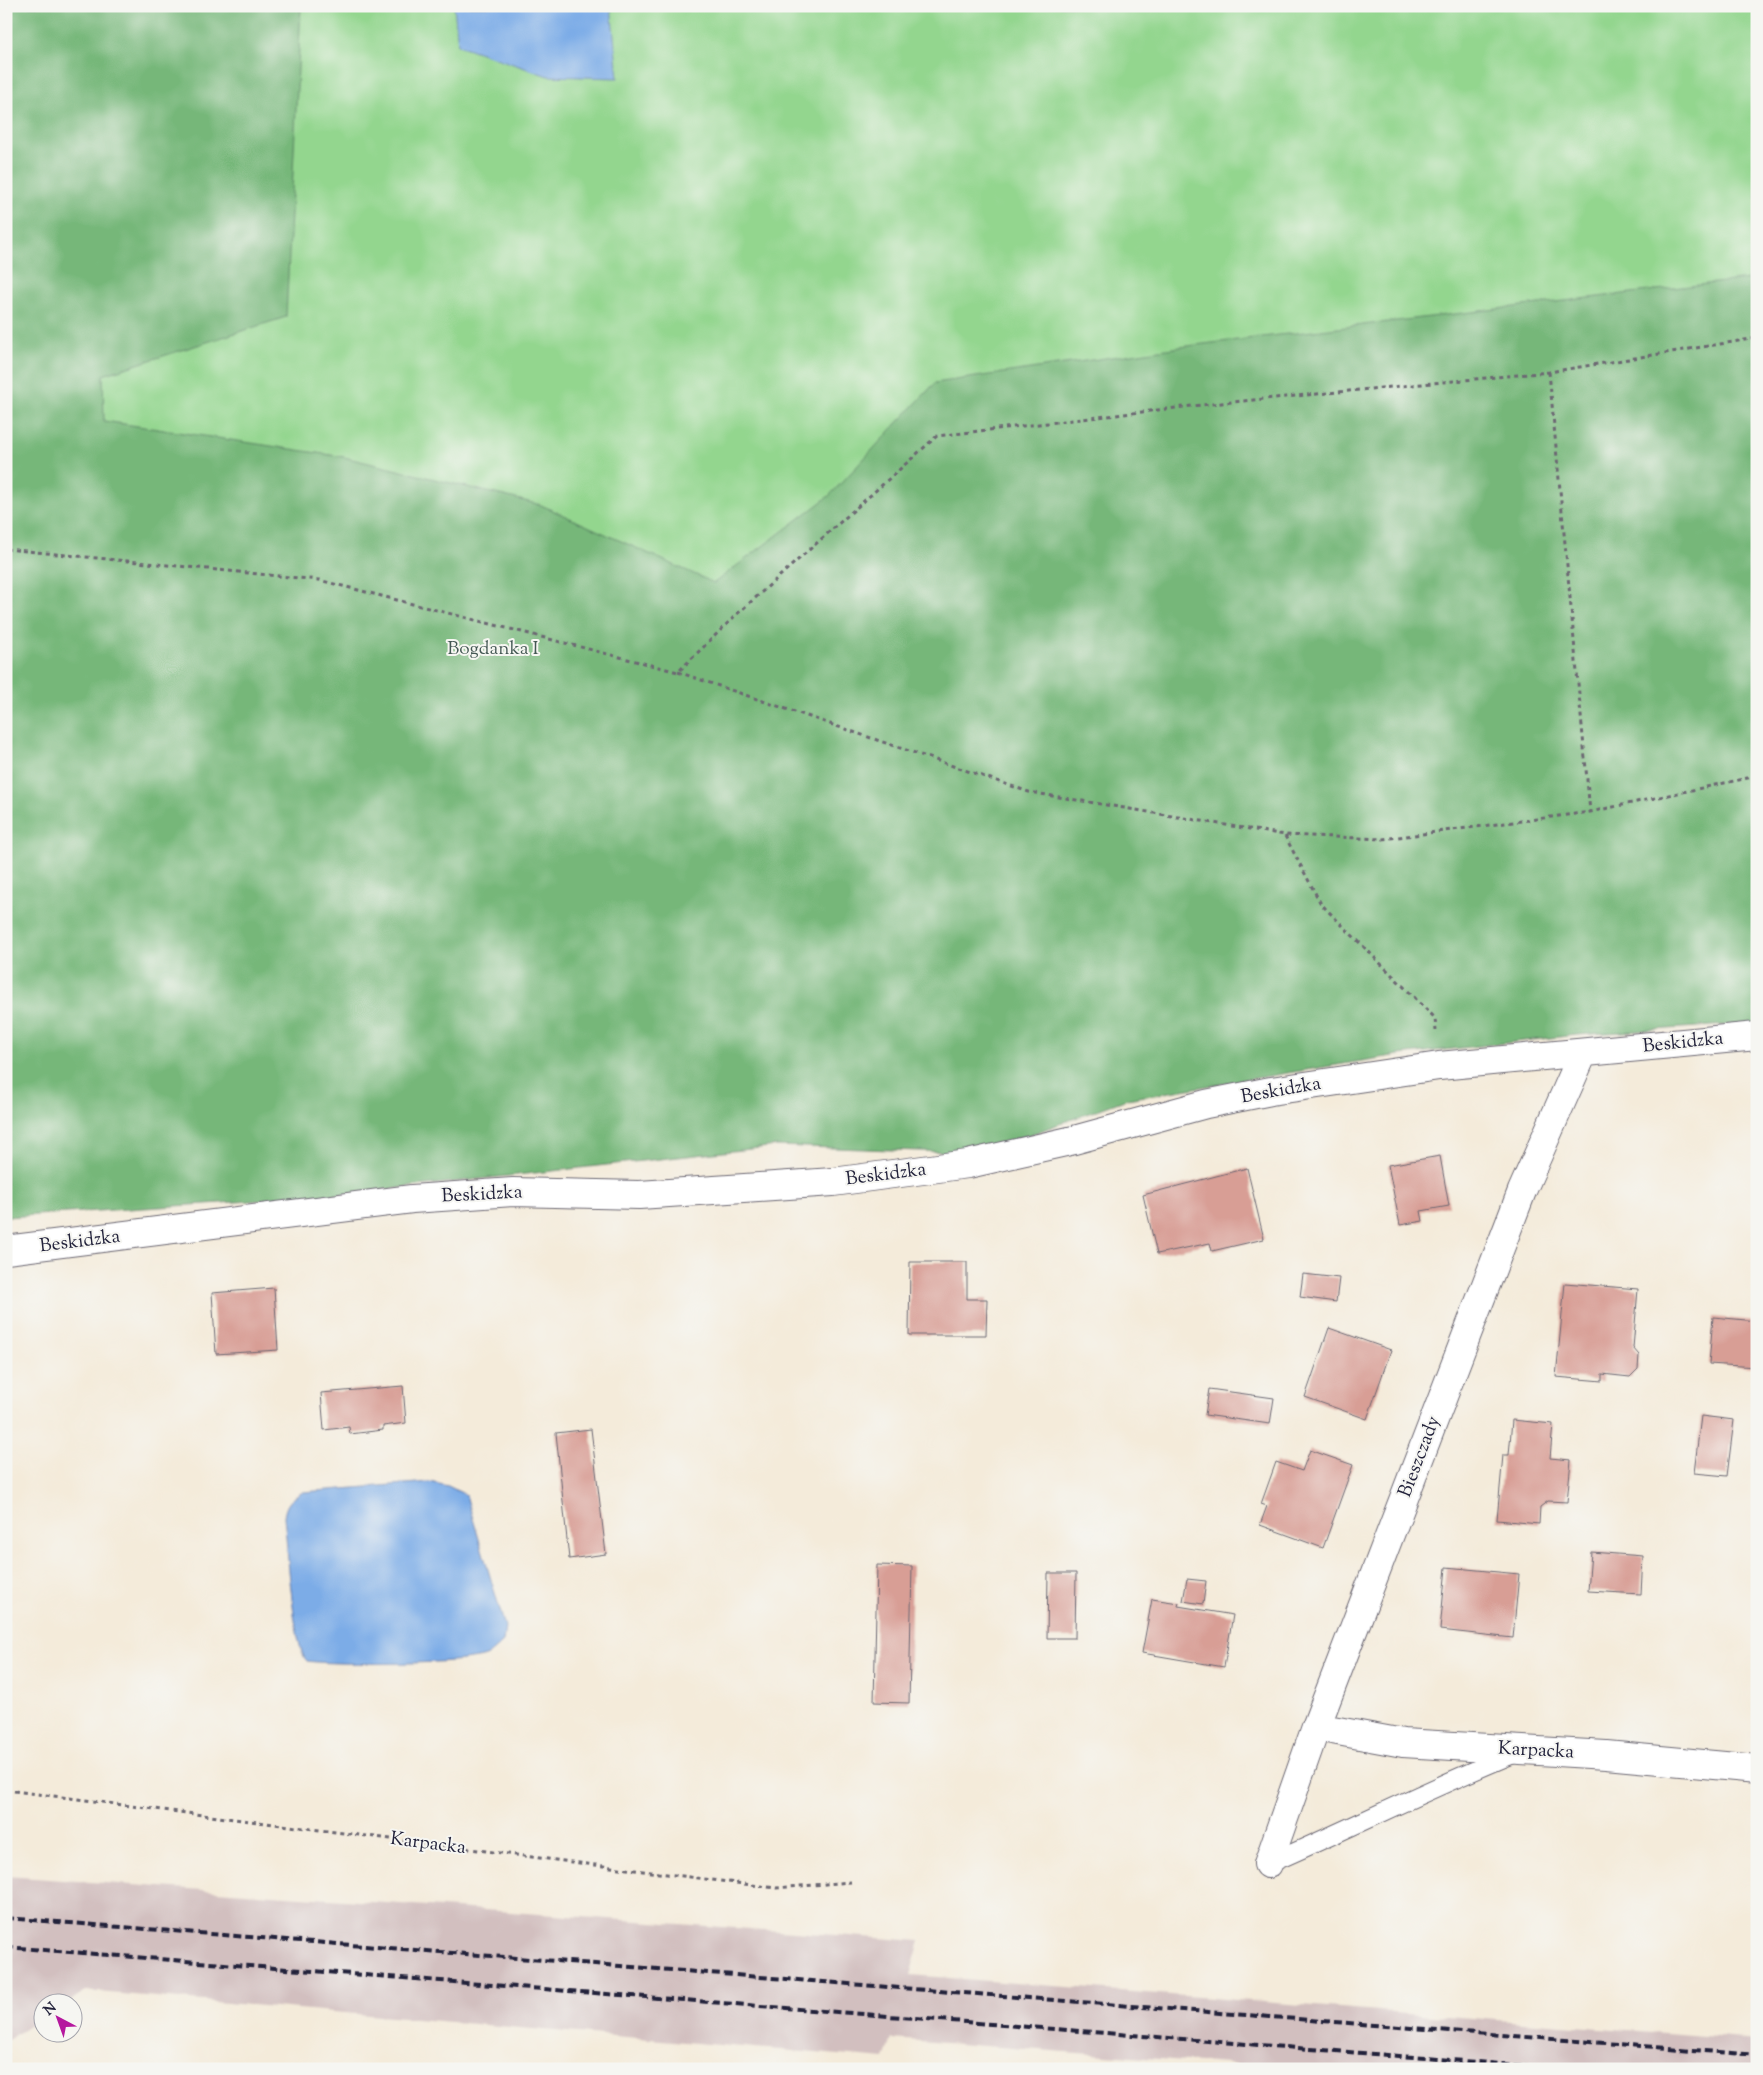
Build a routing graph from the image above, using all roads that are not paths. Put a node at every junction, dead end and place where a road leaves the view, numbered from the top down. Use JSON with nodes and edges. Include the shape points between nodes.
{"nodes":[{"id":1,"x":1757,"y":1036,"type":"edge"},
{"id":2,"x":1583,"y":1053,"type":"junction"},
{"id":3,"x":6,"y":1250,"type":"edge"},
{"id":4,"x":1316,"y":1727,"type":"junction"},
{"id":5,"x":1521,"y":1751,"type":"junction"},
{"id":6,"x":1757,"y":1768,"type":"edge"},
{"id":7,"x":1268,"y":1864,"type":"joint"}],
"edges":[{"from":1,"to":2,"type":"street","name":"Beskidzka"},
{"from":2,"to":3,"type":"street","name":"Beskidzka","via":[[1439,1066],[1271,1092],[1206,1104],[968,1164],[833,1182],[639,1195],[513,1192],[412,1199]]},
{"from":2,"to":4,"type":"street","name":"Bieszczady","via":[[1522,1191]]},
{"from":4,"to":5,"type":"street","name":"Karpacka","via":[[1403,1743]]},
{"from":4,"to":7,"type":"street","name":"Bieszczady"},
{"from":5,"to":6,"type":"street","name":"Karpacka"},
{"from":5,"to":7,"type":"lane","via":[[1449,1780],[1348,1830]]}]}
